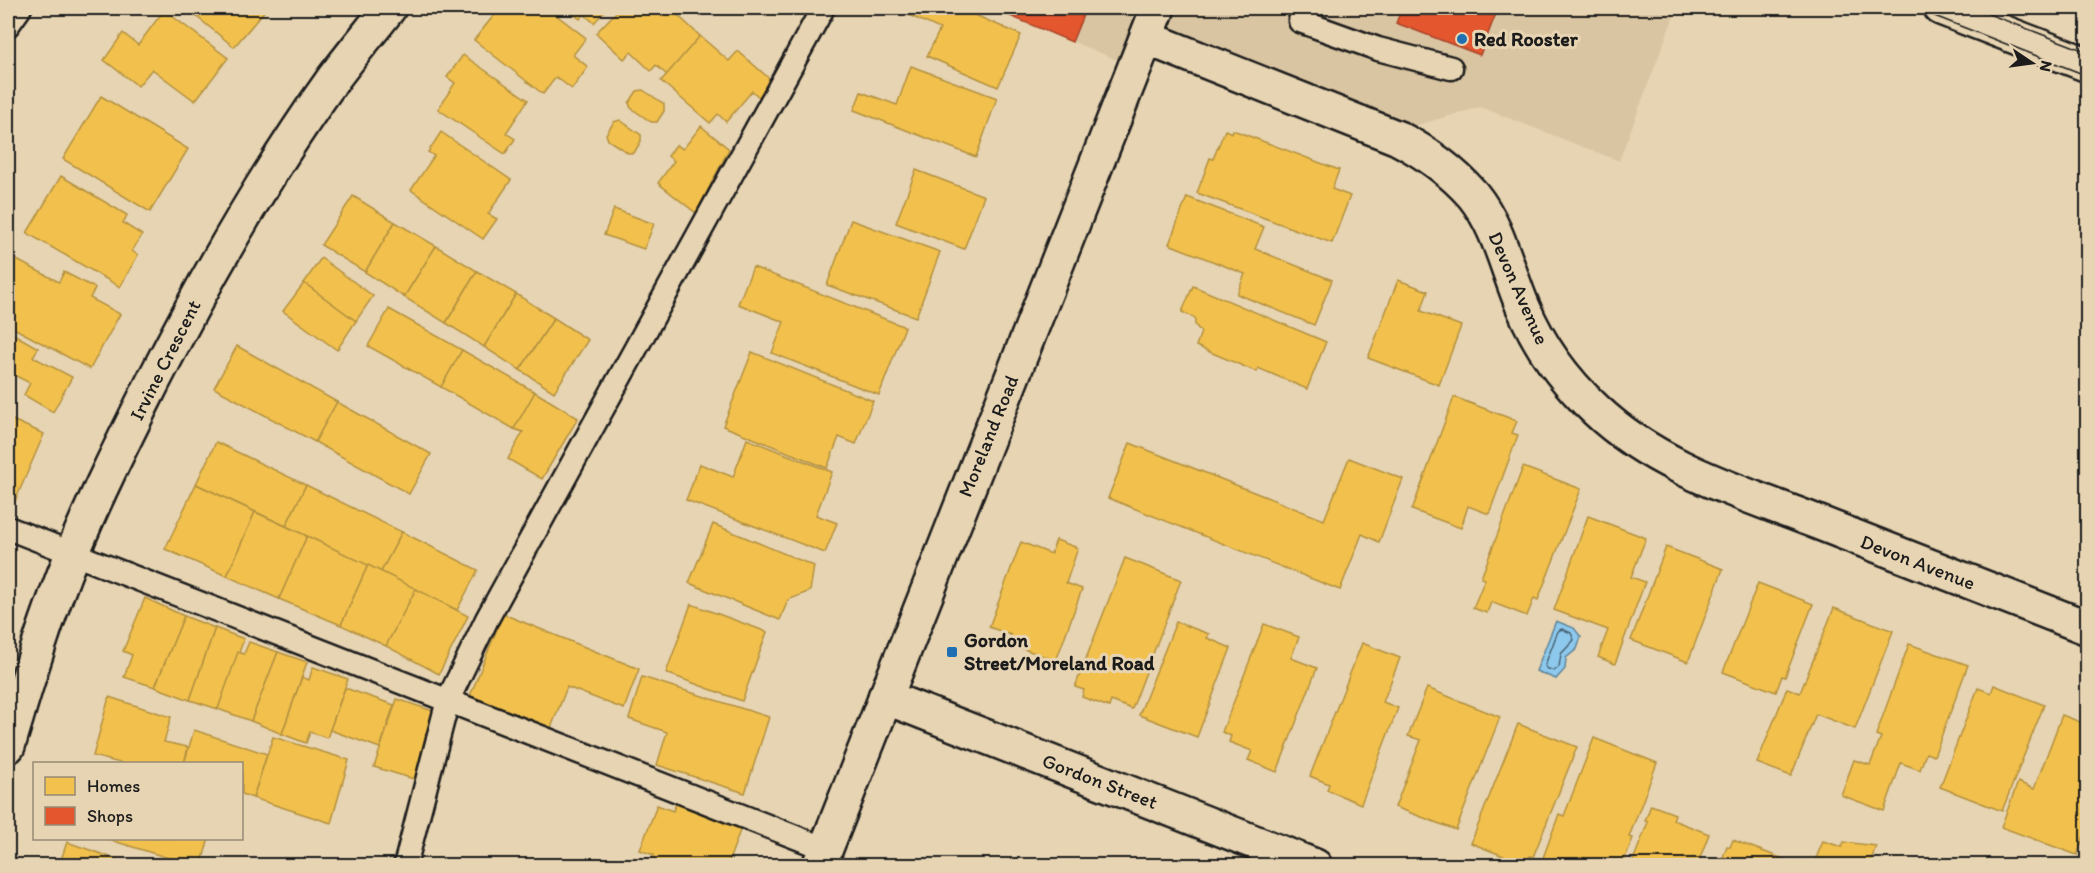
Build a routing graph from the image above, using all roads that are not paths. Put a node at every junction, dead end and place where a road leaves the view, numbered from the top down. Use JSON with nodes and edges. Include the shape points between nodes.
{"nodes":[{"id":1,"x":20,"y":8,"type":"edge"},
{"id":2,"x":389,"y":8,"type":"edge"},
{"id":3,"x":822,"y":8,"type":"edge"},
{"id":4,"x":1158,"y":8,"type":"edge"},
{"id":5,"x":1941,"y":8,"type":"edge"},
{"id":6,"x":1300,"y":21,"type":"dead end"},
{"id":7,"x":8,"y":25,"type":"edge"},
{"id":8,"x":1147,"y":38,"type":"junction"},
{"id":9,"x":2088,"y":65,"type":"edge"},
{"id":10,"x":1451,"y":68,"type":"dead end"},
{"id":11,"x":8,"y":528,"type":"edge"},
{"id":12,"x":72,"y":553,"type":"junction"},
{"id":13,"x":2088,"y":628,"type":"edge"},
{"id":14,"x":885,"y":697,"type":"junction"},
{"id":15,"x":448,"y":700,"type":"junction"},
{"id":16,"x":8,"y":746,"type":"edge"},
{"id":17,"x":822,"y":857,"type":"edge"},
{"id":18,"x":405,"y":866,"type":"edge"},
{"id":19,"x":1315,"y":866,"type":"edge"}],
"edges":[{"from":1,"to":7,"type":"lane"},
{"from":2,"to":12,"type":"street","name":"Irvine Crescent","via":[[333,80],[238,225],[122,442]]},
{"from":3,"to":15,"type":"lane","via":[[487,620]]},
{"from":4,"to":8,"type":"street","name":"Moreland Road"},
{"from":5,"to":9,"type":"street"},
{"from":6,"to":10,"type":"lane","via":[[1378,49]]},
{"from":8,"to":13,"type":"street","name":"Devon Avenue","via":[[1398,138],[1451,171],[1474,197],[1496,235],[1536,336],[1595,410],[1629,438],[1692,473]]},
{"from":8,"to":14,"type":"street","name":"Moreland Road"},
{"from":11,"to":12,"type":"lane"},
{"from":12,"to":15,"type":"lane"},
{"from":12,"to":16,"type":"street","name":"Irvine Crescent"},
{"from":14,"to":17,"type":"street","name":"Moreland Road"},
{"from":14,"to":19,"type":"street","name":"Gordon Street"},
{"from":15,"to":17,"type":"lane"},
{"from":15,"to":18,"type":"lane"}]}
